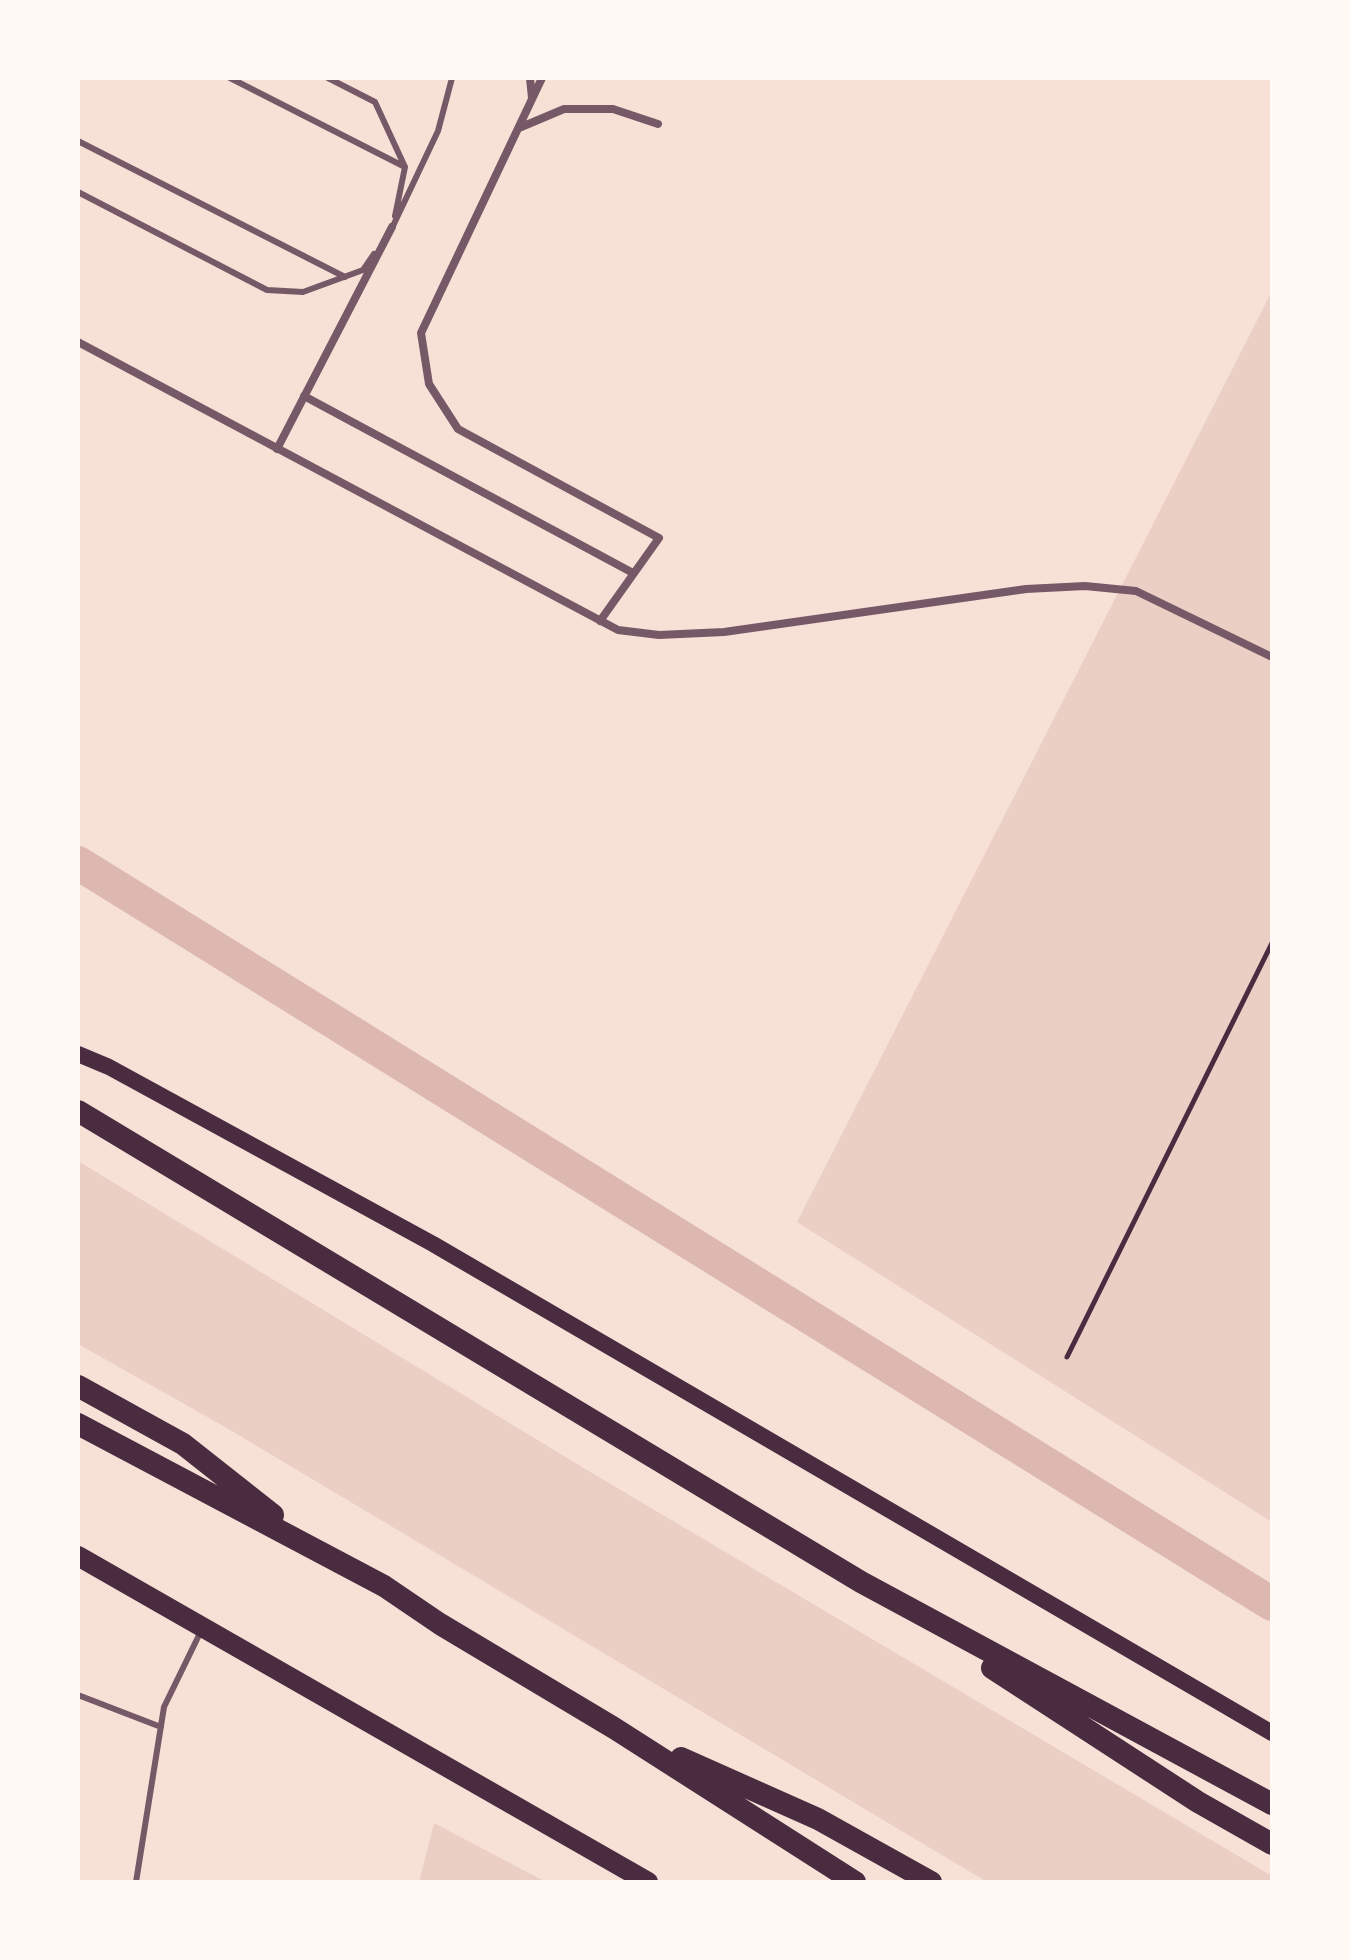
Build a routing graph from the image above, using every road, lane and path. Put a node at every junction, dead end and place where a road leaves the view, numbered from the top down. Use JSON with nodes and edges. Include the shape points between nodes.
{"nodes":[{"id":1,"x":230,"y":78,"type":"edge"},
{"id":2,"x":328,"y":78,"type":"edge"},
{"id":3,"x":452,"y":78,"type":"edge"},
{"id":4,"x":530,"y":78,"type":"edge"},
{"id":5,"x":542,"y":78,"type":"edge"},
{"id":6,"x":532,"y":99,"type":"junction"},
{"id":7,"x":658,"y":124,"type":"dead end"},
{"id":8,"x":518,"y":129,"type":"junction"},
{"id":9,"x":78,"y":141,"type":"edge"},
{"id":10,"x":405,"y":167,"type":"junction"},
{"id":11,"x":78,"y":192,"type":"edge"},
{"id":12,"x":392,"y":227,"type":"junction"},
{"id":13,"x":345,"y":277,"type":"junction"},
{"id":14,"x":78,"y":342,"type":"edge"},
{"id":15,"x":304,"y":396,"type":"junction"},
{"id":16,"x":277,"y":449,"type":"junction"},
{"id":17,"x":633,"y":573,"type":"junction"},
{"id":18,"x":600,"y":621,"type":"junction"},
{"id":19,"x":1272,"y":657,"type":"edge"},
{"id":20,"x":1272,"y":943,"type":"edge"},
{"id":21,"x":78,"y":1054,"type":"edge"},
{"id":22,"x":78,"y":1111,"type":"edge"},
{"id":23,"x":1067,"y":1357,"type":"dead end"},
{"id":24,"x":78,"y":1386,"type":"edge"},
{"id":25,"x":78,"y":1424,"type":"edge"},
{"id":26,"x":320,"y":1552,"type":"junction"},
{"id":27,"x":78,"y":1556,"type":"edge"},
{"id":28,"x":861,"y":1582,"type":"junction"},
{"id":29,"x":204,"y":1626,"type":"junction"},
{"id":30,"x":78,"y":1695,"type":"edge"},
{"id":31,"x":161,"y":1727,"type":"junction"},
{"id":32,"x":614,"y":1728,"type":"junction"},
{"id":33,"x":1272,"y":1733,"type":"edge"},
{"id":34,"x":1272,"y":1804,"type":"edge"},
{"id":35,"x":1272,"y":1844,"type":"edge"},
{"id":36,"x":136,"y":1882,"type":"edge"},
{"id":37,"x":648,"y":1882,"type":"edge"},
{"id":38,"x":855,"y":1882,"type":"edge"},
{"id":39,"x":931,"y":1882,"type":"edge"}],
"edges":[{"from":1,"to":10,"type":"lane"},
{"from":2,"to":10,"type":"lane","via":[[375,102]]},
{"from":3,"to":12,"type":"lane","via":[[438,131]]},
{"from":4,"to":6,"type":"street"},
{"from":5,"to":6,"type":"street"},
{"from":6,"to":8,"type":"street"},
{"from":7,"to":8,"type":"street","via":[[613,109],[564,109]]},
{"from":8,"to":17,"type":"street","via":[[421,333],[429,384],[458,429],[659,538]]},
{"from":9,"to":13,"type":"lane"},
{"from":10,"to":12,"type":"lane"},
{"from":11,"to":13,"type":"lane","via":[[267,290],[303,292]]},
{"from":12,"to":13,"type":"lane","via":[[363,270]]},
{"from":12,"to":15,"type":"street"},
{"from":14,"to":16,"type":"street"},
{"from":15,"to":16,"type":"street"},
{"from":15,"to":17,"type":"street"},
{"from":16,"to":18,"type":"street"},
{"from":17,"to":18,"type":"street"},
{"from":18,"to":19,"type":"street","via":[[618,630],[659,635],[724,632],[1026,589],[1085,586],[1136,591]]},
{"from":20,"to":23,"type":"path"},
{"from":21,"to":33,"type":"main road","via":[[433,1244]]},
{"from":22,"to":28,"type":"highway"},
{"from":24,"to":26,"type":"highway","via":[[183,1444]]},
{"from":25,"to":26,"type":"highway"},
{"from":26,"to":32,"type":"highway"},
{"from":27,"to":29,"type":"main road"},
{"from":28,"to":34,"type":"highway"},
{"from":28,"to":35,"type":"highway","via":[[1198,1802]]},
{"from":29,"to":31,"type":"lane","via":[[164,1707]]},
{"from":29,"to":37,"type":"main road"},
{"from":30,"to":31,"type":"lane"},
{"from":31,"to":36,"type":"lane"},
{"from":32,"to":38,"type":"highway"},
{"from":32,"to":39,"type":"highway","via":[[818,1819]]}]}
